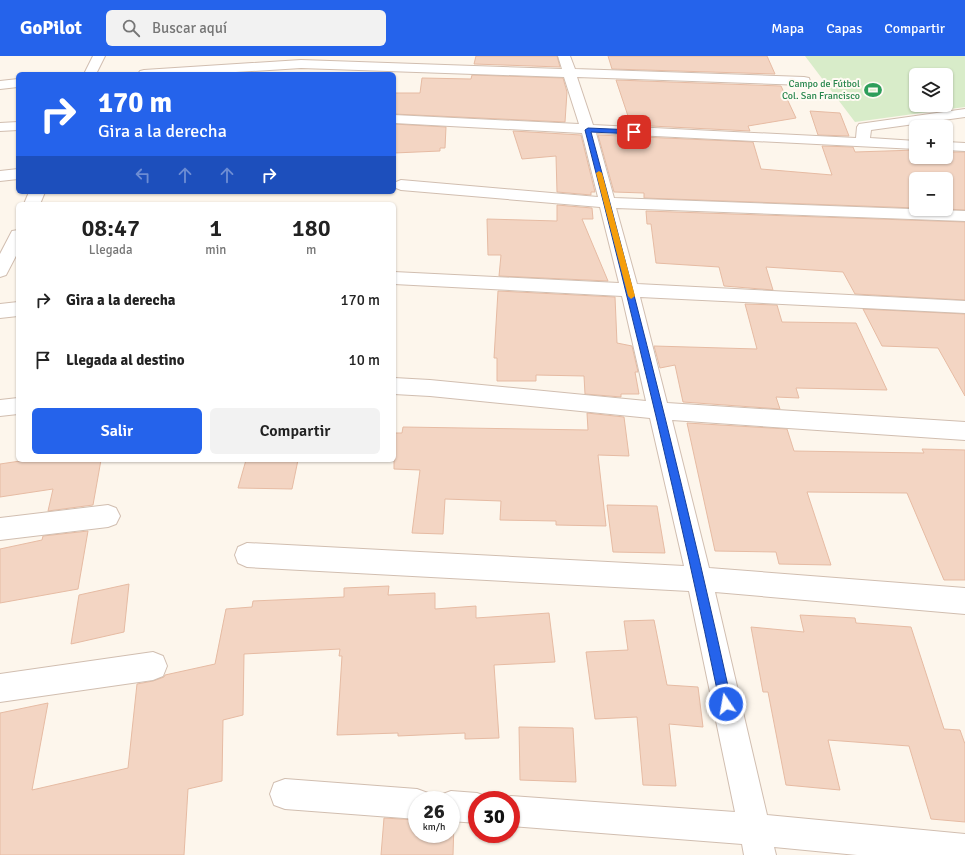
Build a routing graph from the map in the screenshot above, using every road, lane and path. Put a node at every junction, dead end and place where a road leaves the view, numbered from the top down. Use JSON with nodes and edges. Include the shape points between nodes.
{"nodes":[{"id":1,"x":99,"y":56,"type":"edge"},
{"id":2,"x":567,"y":64,"type":"edge"},
{"id":3,"x":91,"y":72,"type":"edge"},
{"id":4,"x":175,"y":72,"type":"edge"},
{"id":5,"x":804,"y":81,"type":"dead end"},
{"id":6,"x":16,"y":83,"type":"edge"},
{"id":7,"x":0,"y":84,"type":"edge"},
{"id":8,"x":965,"y":113,"type":"edge"},
{"id":9,"x":396,"y":119,"type":"edge"},
{"id":10,"x":16,"y":126,"type":"edge"},
{"id":11,"x":0,"y":127,"type":"edge"},
{"id":12,"x":588,"y":130,"type":"junction"},
{"id":13,"x":862,"y":143,"type":"junction"},
{"id":14,"x":909,"y":145,"type":"edge"},
{"id":15,"x":953,"y":146,"type":"edge"},
{"id":16,"x":965,"y":147,"type":"edge"},
{"id":17,"x":16,"y":174,"type":"edge"},
{"id":18,"x":0,"y":176,"type":"edge"},
{"id":19,"x":401,"y":186,"type":"dead end"},
{"id":20,"x":607,"y":203,"type":"junction"},
{"id":21,"x":965,"y":216,"type":"edge"},
{"id":22,"x":16,"y":235,"type":"edge"},
{"id":23,"x":0,"y":236,"type":"edge"},
{"id":24,"x":16,"y":239,"type":"edge"},
{"id":25,"x":0,"y":271,"type":"edge"},
{"id":26,"x":396,"y":278,"type":"edge"},
{"id":27,"x":630,"y":291,"type":"junction"},
{"id":28,"x":965,"y":307,"type":"edge"},
{"id":29,"x":16,"y":309,"type":"edge"},
{"id":30,"x":0,"y":311,"type":"edge"},
{"id":31,"x":396,"y":386,"type":"edge"},
{"id":32,"x":16,"y":406,"type":"edge"},
{"id":33,"x":0,"y":408,"type":"edge"},
{"id":34,"x":659,"y":411,"type":"junction"},
{"id":35,"x":965,"y":431,"type":"edge"},
{"id":36,"x":108,"y":516,"type":"dead end"},
{"id":37,"x":0,"y":529,"type":"edge"},
{"id":38,"x":247,"y":555,"type":"dead end"},
{"id":39,"x":699,"y":578,"type":"junction"},
{"id":40,"x":965,"y":601,"type":"edge"},
{"id":41,"x":153,"y":666,"type":"dead end"},
{"id":42,"x":0,"y":688,"type":"edge"},
{"id":43,"x":284,"y":794,"type":"dead end"},
{"id":44,"x":408,"y":803,"type":"edge"},
{"id":45,"x":520,"y":812,"type":"edge"},
{"id":46,"x":756,"y":842,"type":"edge"},
{"id":47,"x":965,"y":850,"type":"edge"}],
"edges":[{"from":1,"to":3,"type":"street"},
{"from":2,"to":4,"type":"street","via":[[301,64]]},
{"from":2,"to":5,"type":"street"},
{"from":2,"to":12,"type":"street"},
{"from":6,"to":7,"type":"street"},
{"from":8,"to":13,"type":"street","via":[[864,127]]},
{"from":9,"to":12,"type":"street"},
{"from":10,"to":11,"type":"street"},
{"from":12,"to":13,"type":"street"},
{"from":12,"to":20,"type":"street"},
{"from":13,"to":14,"type":"street"},
{"from":15,"to":16,"type":"street"},
{"from":17,"to":18,"type":"street"},
{"from":19,"to":20,"type":"street"},
{"from":20,"to":21,"type":"street"},
{"from":20,"to":27,"type":"street"},
{"from":22,"to":23,"type":"street"},
{"from":24,"to":25,"type":"street"},
{"from":26,"to":27,"type":"street"},
{"from":27,"to":28,"type":"street"},
{"from":27,"to":34,"type":"street"},
{"from":29,"to":30,"type":"street"},
{"from":31,"to":34,"type":"street"},
{"from":32,"to":33,"type":"street"},
{"from":34,"to":35,"type":"street"},
{"from":34,"to":39,"type":"street"},
{"from":36,"to":37,"type":"street"},
{"from":38,"to":39,"type":"street"},
{"from":39,"to":40,"type":"street"},
{"from":39,"to":46,"type":"street"},
{"from":41,"to":42,"type":"street"},
{"from":43,"to":44,"type":"street"},
{"from":45,"to":46,"type":"street"},
{"from":46,"to":47,"type":"street"}]}
